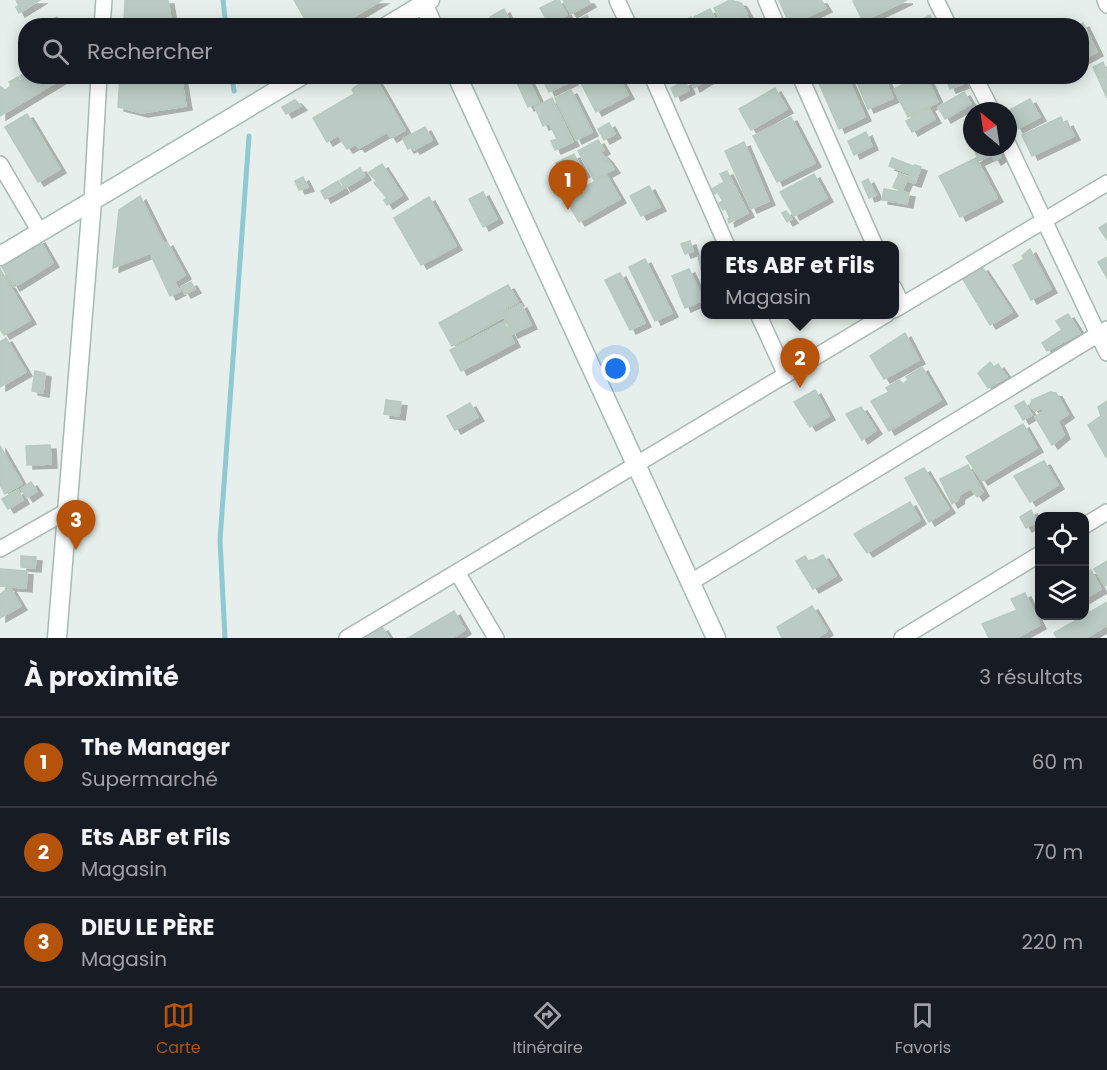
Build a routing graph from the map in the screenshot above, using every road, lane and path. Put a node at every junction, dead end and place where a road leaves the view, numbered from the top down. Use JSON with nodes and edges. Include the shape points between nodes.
{"nodes":[{"id":1,"x":104,"y":0,"type":"edge"},
{"id":2,"x":617,"y":0,"type":"edge"},
{"id":3,"x":766,"y":0,"type":"edge"},
{"id":4,"x":936,"y":0,"type":"edge"},
{"id":5,"x":1105,"y":0,"type":"edge"},
{"id":6,"x":425,"y":1,"type":"edge"},
{"id":7,"x":1107,"y":5,"type":"edge"},
{"id":8,"x":103,"y":18,"type":"edge"},
{"id":9,"x":399,"y":18,"type":"edge"},
{"id":10,"x":430,"y":18,"type":"edge"},
{"id":11,"x":625,"y":18,"type":"edge"},
{"id":12,"x":774,"y":18,"type":"edge"},
{"id":13,"x":945,"y":18,"type":"edge"},
{"id":14,"x":99,"y":84,"type":"edge"},
{"id":15,"x":289,"y":84,"type":"edge"},
{"id":16,"x":461,"y":84,"type":"edge"},
{"id":17,"x":656,"y":84,"type":"edge"},
{"id":18,"x":804,"y":84,"type":"edge"},
{"id":19,"x":978,"y":84,"type":"edge"},
{"id":20,"x":987,"y":102,"type":"edge"},
{"id":21,"x":1014,"y":156,"type":"edge"},
{"id":22,"x":0,"y":164,"type":"edge"},
{"id":23,"x":1107,"y":183,"type":"edge"},
{"id":24,"x":92,"y":201,"type":"junction"},
{"id":25,"x":1046,"y":220,"type":"junction"},
{"id":26,"x":40,"y":232,"type":"junction"},
{"id":27,"x":726,"y":241,"type":"edge"},
{"id":28,"x":873,"y":241,"type":"edge"},
{"id":29,"x":0,"y":255,"type":"edge"},
{"id":30,"x":899,"y":307,"type":"edge"},
{"id":31,"x":760,"y":319,"type":"edge"},
{"id":32,"x":880,"y":319,"type":"edge"},
{"id":33,"x":1103,"y":331,"type":"edge"},
{"id":34,"x":1107,"y":353,"type":"edge"},
{"id":35,"x":786,"y":375,"type":"junction"},
{"id":36,"x":636,"y":465,"type":"junction"},
{"id":37,"x":67,"y":511,"type":"junction"},
{"id":38,"x":1107,"y":512,"type":"edge"},
{"id":39,"x":1089,"y":523,"type":"edge"},
{"id":40,"x":0,"y":549,"type":"edge"},
{"id":41,"x":1035,"y":557,"type":"edge"},
{"id":42,"x":457,"y":572,"type":"junction"},
{"id":43,"x":690,"y":582,"type":"junction"},
{"id":44,"x":57,"y":638,"type":"edge"},
{"id":45,"x":347,"y":638,"type":"edge"},
{"id":46,"x":496,"y":638,"type":"edge"},
{"id":47,"x":716,"y":638,"type":"edge"},
{"id":48,"x":902,"y":638,"type":"edge"}],
"edges":[{"from":1,"to":8,"type":"street"},
{"from":2,"to":11,"type":"street"},
{"from":3,"to":12,"type":"street"},
{"from":4,"to":13,"type":"street"},
{"from":5,"to":7,"type":"street"},
{"from":6,"to":9,"type":"street"},
{"from":6,"to":10,"type":"street"},
{"from":14,"to":24,"type":"street"},
{"from":15,"to":24,"type":"street"},
{"from":16,"to":36,"type":"street"},
{"from":17,"to":27,"type":"street"},
{"from":18,"to":28,"type":"street"},
{"from":19,"to":20,"type":"street"},
{"from":21,"to":25,"type":"street"},
{"from":22,"to":26,"type":"street"},
{"from":23,"to":25,"type":"street"},
{"from":24,"to":26,"type":"street"},
{"from":24,"to":37,"type":"street"},
{"from":25,"to":30,"type":"street"},
{"from":25,"to":33,"type":"street"},
{"from":26,"to":29,"type":"street"},
{"from":31,"to":35,"type":"street"},
{"from":32,"to":35,"type":"street"},
{"from":33,"to":34,"type":"street"},
{"from":33,"to":43,"type":"street"},
{"from":35,"to":36,"type":"street"},
{"from":36,"to":42,"type":"street"},
{"from":36,"to":43,"type":"street"},
{"from":37,"to":40,"type":"street"},
{"from":37,"to":44,"type":"street"},
{"from":38,"to":39,"type":"street"},
{"from":41,"to":48,"type":"street"},
{"from":42,"to":45,"type":"street"},
{"from":42,"to":46,"type":"street"},
{"from":43,"to":47,"type":"street"}]}
